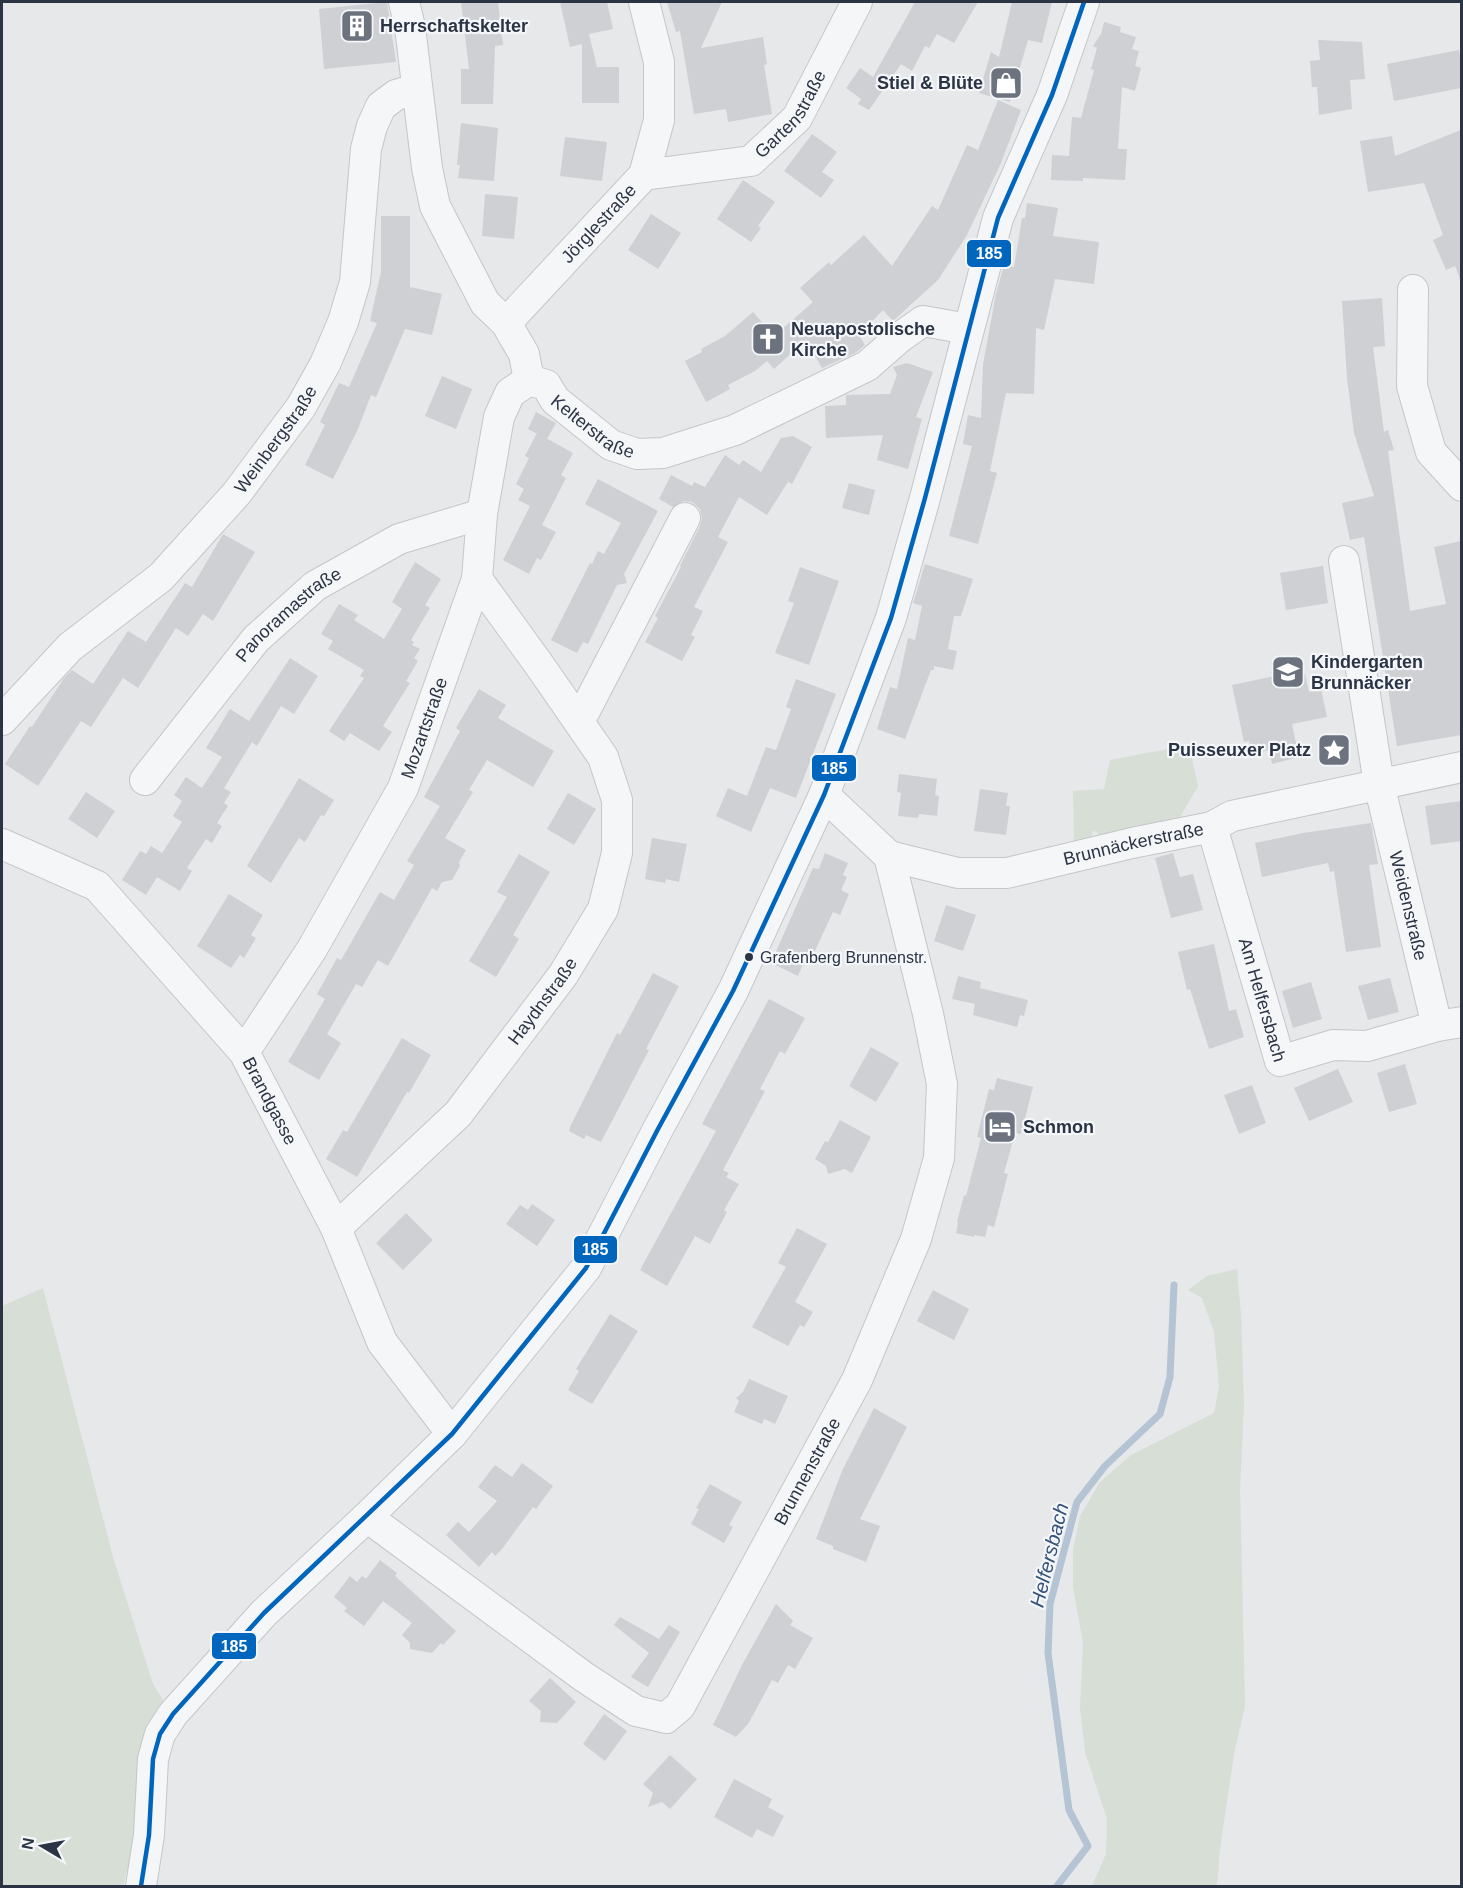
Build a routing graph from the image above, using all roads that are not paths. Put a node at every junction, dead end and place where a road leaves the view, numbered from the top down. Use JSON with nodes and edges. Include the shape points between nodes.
{"nodes":[{"id":1,"x":404,"y":2,"type":"edge"},
{"id":2,"x":644,"y":2,"type":"edge"},
{"id":3,"x":857,"y":2,"type":"edge"},
{"id":4,"x":1084,"y":2,"type":"edge"},
{"id":5,"x":417,"y":89,"type":"junction"},
{"id":6,"x":644,"y":175,"type":"junction"},
{"id":7,"x":1413,"y":290,"type":"dead end"},
{"id":8,"x":506,"y":323,"type":"junction"},
{"id":9,"x":968,"y":329,"type":"junction"},
{"id":10,"x":529,"y":380,"type":"junction"},
{"id":11,"x":1461,"y":486,"type":"edge"},
{"id":12,"x":482,"y":513,"type":"junction"},
{"id":13,"x":686,"y":518,"type":"dead end"},
{"id":14,"x":1344,"y":561,"type":"dead end"},
{"id":15,"x":477,"y":579,"type":"junction"},
{"id":16,"x":2,"y":720,"type":"edge"},
{"id":17,"x":579,"y":723,"type":"junction"},
{"id":18,"x":1461,"y":767,"type":"edge"},
{"id":19,"x":145,"y":780,"type":"dead end"},
{"id":20,"x":1379,"y":784,"type":"junction"},
{"id":21,"x":824,"y":795,"type":"junction"},
{"id":22,"x":1212,"y":826,"type":"junction"},
{"id":23,"x":2,"y":844,"type":"edge"},
{"id":24,"x":889,"y":856,"type":"junction"},
{"id":25,"x":1449,"y":1024,"type":"edge"},
{"id":26,"x":244,"y":1052,"type":"junction"},
{"id":27,"x":336,"y":1228,"type":"junction"},
{"id":28,"x":452,"y":1434,"type":"junction"},
{"id":29,"x":367,"y":1517,"type":"junction"},
{"id":30,"x":141,"y":1887,"type":"edge"}],
"edges":[{"from":1,"to":5,"type":"street"},
{"from":2,"to":6,"type":"street","name":"Jörglestraße","via":[[659,62],[659,120]]},
{"from":3,"to":6,"type":"street","name":"Gartenstraße","via":[[797,118],[751,160]]},
{"from":4,"to":9,"type":"street","via":[[1052,95],[998,218]]},
{"from":5,"to":8,"type":"street","via":[[426,168],[435,206],[485,303]]},
{"from":5,"to":16,"type":"street","name":"Weinbergstraße","via":[[396,95],[381,106],[372,126],[366,149],[354,282],[343,322],[301,407],[237,493],[161,577],[70,647]]},
{"from":6,"to":8,"type":"street","name":"Jörglestraße"},
{"from":7,"to":11,"type":"street","via":[[1412,386],[1431,452]]},
{"from":8,"to":10,"type":"street","via":[[524,354]]},
{"from":9,"to":10,"type":"street","name":"Kelterstraße","via":[[923,321],[867,366],[735,430],[663,453],[637,454],[611,445],[555,400],[546,385]]},
{"from":9,"to":21,"type":"street","via":[[891,618]]},
{"from":10,"to":12,"type":"street","name":"Mozartstraße","via":[[510,393],[499,417]]},
{"from":12,"to":15,"type":"street","name":"Mozartstraße"},
{"from":12,"to":19,"type":"street","name":"Panoramastraße","via":[[399,539],[315,586],[256,639]]},
{"from":13,"to":17,"type":"street"},
{"from":14,"to":20,"type":"street","name":"Weidenstraße"},
{"from":15,"to":17,"type":"street","name":"Haydnstraße"},
{"from":15,"to":26,"type":"street","name":"Mozartstraße","via":[[403,788],[312,949]]},
{"from":17,"to":27,"type":"street","name":"Haydnstraße","via":[[603,757],[617,800],[618,853],[603,909],[563,975],[458,1114]]},
{"from":18,"to":20,"type":"street","name":"Brunnäckerstraße"},
{"from":20,"to":22,"type":"street","name":"Brunnäckerstraße","via":[[1232,816]]},
{"from":20,"to":25,"type":"street","name":"Weidenstraße"},
{"from":21,"to":24,"type":"street","name":"Brunnäckerstraße"},
{"from":21,"to":28,"type":"street","via":[[734,991],[586,1268]]},
{"from":22,"to":24,"type":"street","name":"Brunnäckerstraße","via":[[1008,873],[958,873]]},
{"from":22,"to":25,"type":"street","name":"Am Helfersbach","via":[[1280,1061],[1333,1045],[1367,1046]]},
{"from":23,"to":26,"type":"street","name":"Brandgasse","via":[[97,886]]},
{"from":24,"to":29,"type":"street","name":"Brunnenstraße","via":[[942,1084],[939,1158],[916,1239],[857,1380],[680,1706],[666,1718],[636,1711]]},
{"from":26,"to":27,"type":"street","name":"Brandgasse"},
{"from":27,"to":28,"type":"street","name":"Brandgasse","via":[[382,1342]]},
{"from":28,"to":29,"type":"street"},
{"from":29,"to":30,"type":"street","via":[[264,1613],[173,1714],[160,1734],[153,1759],[149,1835]]}]}
